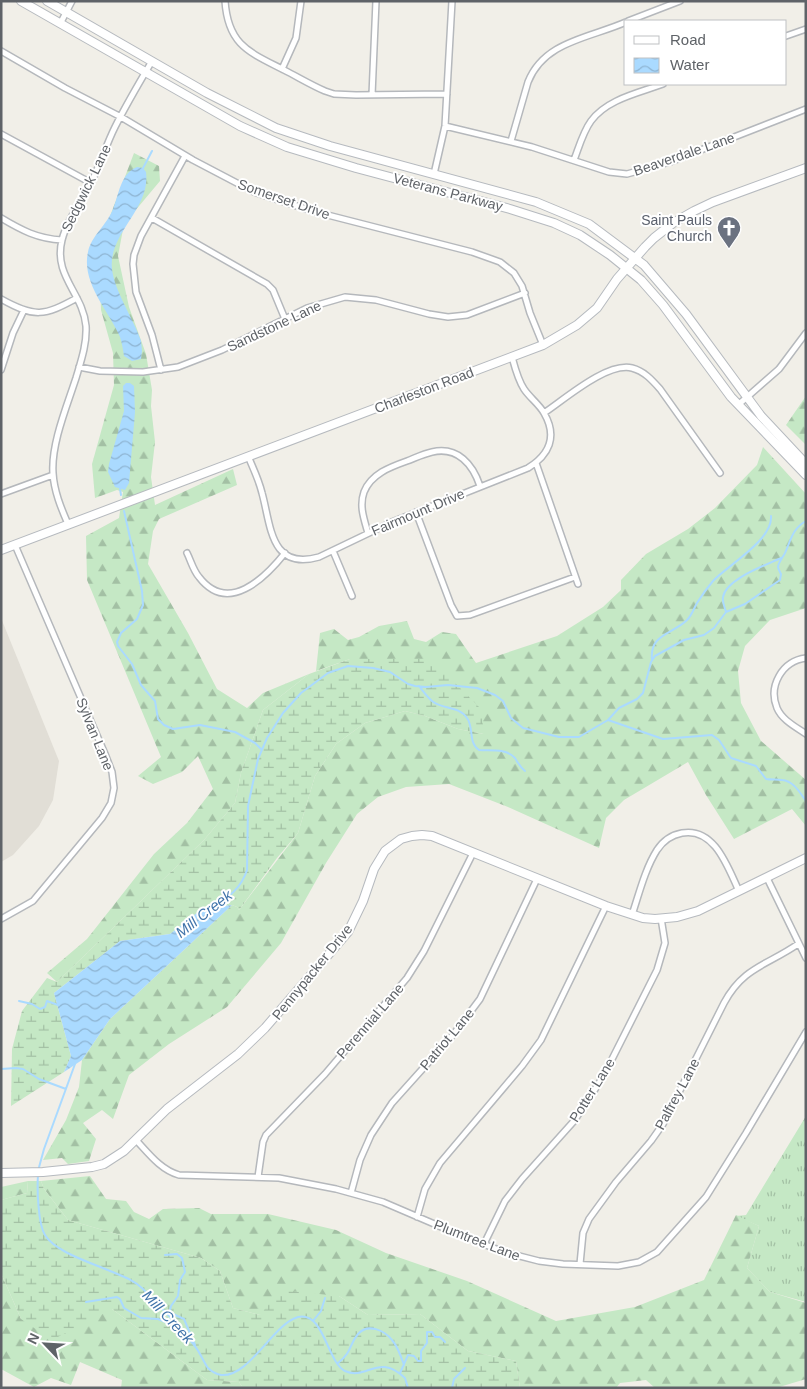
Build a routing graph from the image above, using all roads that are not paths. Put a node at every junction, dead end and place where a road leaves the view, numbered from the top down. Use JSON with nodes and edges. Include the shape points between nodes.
{"nodes":[{"id":1,"x":20,"y":1,"type":"edge"},
{"id":2,"x":47,"y":1,"type":"edge"},
{"id":3,"x":72,"y":1,"type":"edge"},
{"id":4,"x":225,"y":1,"type":"edge"},
{"id":5,"x":301,"y":1,"type":"edge"},
{"id":6,"x":376,"y":1,"type":"edge"},
{"id":7,"x":452,"y":1,"type":"edge"},
{"id":8,"x":680,"y":1,"type":"edge"},
{"id":9,"x":67,"y":12,"type":"junction"},
{"id":10,"x":632,"y":20,"type":"edge"},
{"id":11,"x":624,"y":23,"type":"edge"},
{"id":12,"x":60,"y":24,"type":"junction"},
{"id":13,"x":806,"y":29,"type":"edge"},
{"id":14,"x":787,"y":36,"type":"edge"},
{"id":15,"x":1,"y":51,"type":"edge"},
{"id":16,"x":152,"y":61,"type":"junction"},
{"id":17,"x":282,"y":69,"type":"junction"},
{"id":18,"x":145,"y":72,"type":"junction"},
{"id":19,"x":659,"y":85,"type":"edge"},
{"id":20,"x":447,"y":94,"type":"junction"},
{"id":21,"x":372,"y":95,"type":"junction"},
{"id":22,"x":806,"y":109,"type":"edge"},
{"id":23,"x":120,"y":117,"type":"junction"},
{"id":24,"x":445,"y":126,"type":"junction"},
{"id":25,"x":1,"y":134,"type":"edge"},
{"id":26,"x":511,"y":141,"type":"junction"},
{"id":27,"x":185,"y":156,"type":"junction"},
{"id":28,"x":574,"y":160,"type":"junction"},
{"id":29,"x":806,"y":168,"type":"edge"},
{"id":30,"x":434,"y":174,"type":"junction"},
{"id":31,"x":91,"y":183,"type":"junction"},
{"id":32,"x":1,"y":218,"type":"edge"},
{"id":33,"x":152,"y":218,"type":"junction"},
{"id":34,"x":62,"y":240,"type":"junction"},
{"id":35,"x":636,"y":258,"type":"junction"},
{"id":36,"x":627,"y":269,"type":"junction"},
{"id":37,"x":525,"y":293,"type":"junction"},
{"id":38,"x":77,"y":298,"type":"junction"},
{"id":39,"x":1,"y":299,"type":"edge"},
{"id":40,"x":24,"y":310,"type":"junction"},
{"id":41,"x":285,"y":319,"type":"junction"},
{"id":42,"x":806,"y":333,"type":"edge"},
{"id":43,"x":543,"y":345,"type":"junction"},
{"id":44,"x":512,"y":357,"type":"junction"},
{"id":45,"x":79,"y":367,"type":"junction"},
{"id":46,"x":1,"y":370,"type":"edge"},
{"id":47,"x":161,"y":370,"type":"junction"},
{"id":48,"x":748,"y":398,"type":"junction"},
{"id":49,"x":738,"y":405,"type":"junction"},
{"id":50,"x":544,"y":413,"type":"junction"},
{"id":51,"x":248,"y":456,"type":"junction"},
{"id":52,"x":536,"y":463,"type":"junction"},
{"id":53,"x":806,"y":464,"type":"edge"},
{"id":54,"x":720,"y":473,"type":"dead end"},
{"id":55,"x":53,"y":475,"type":"junction"},
{"id":56,"x":806,"y":475,"type":"edge"},
{"id":57,"x":480,"y":486,"type":"junction"},
{"id":58,"x":1,"y":494,"type":"edge"},
{"id":59,"x":416,"y":512,"type":"junction"},
{"id":60,"x":68,"y":524,"type":"junction"},
{"id":61,"x":368,"y":533,"type":"junction"},
{"id":62,"x":14,"y":545,"type":"junction"},
{"id":63,"x":1,"y":550,"type":"edge"},
{"id":64,"x":333,"y":551,"type":"junction"},
{"id":65,"x":187,"y":553,"type":"dead end"},
{"id":66,"x":286,"y":553,"type":"junction"},
{"id":67,"x":575,"y":577,"type":"junction"},
{"id":68,"x":578,"y":584,"type":"dead end"},
{"id":69,"x":352,"y":596,"type":"dead end"},
{"id":70,"x":806,"y":658,"type":"edge"},
{"id":71,"x":806,"y":734,"type":"edge"},
{"id":72,"x":473,"y":853,"type":"junction"},
{"id":73,"x":806,"y":858,"type":"edge"},
{"id":74,"x":537,"y":878,"type":"junction"},
{"id":75,"x":767,"y":878,"type":"junction"},
{"id":76,"x":739,"y":892,"type":"junction"},
{"id":77,"x":606,"y":906,"type":"junction"},
{"id":78,"x":632,"y":915,"type":"junction"},
{"id":79,"x":661,"y":918,"type":"junction"},
{"id":80,"x":1,"y":919,"type":"edge"},
{"id":81,"x":798,"y":944,"type":"junction"},
{"id":82,"x":806,"y":958,"type":"edge"},
{"id":83,"x":806,"y":1032,"type":"edge"},
{"id":84,"x":136,"y":1140,"type":"junction"},
{"id":85,"x":1,"y":1173,"type":"edge"},
{"id":86,"x":258,"y":1178,"type":"junction"},
{"id":87,"x":351,"y":1193,"type":"junction"},
{"id":88,"x":417,"y":1217,"type":"junction"},
{"id":89,"x":484,"y":1244,"type":"junction"},
{"id":90,"x":580,"y":1264,"type":"junction"}],
"edges":[{"from":1,"to":12,"type":"street","name":"Veterans Parkway"},
{"from":2,"to":9,"type":"street","name":"Veterans Parkway"},
{"from":3,"to":9,"type":"street"},
{"from":4,"to":17,"type":"street","via":[[228,20],[237,40],[254,54]]},
{"from":5,"to":17,"type":"street","via":[[296,38]]},
{"from":6,"to":21,"type":"street"},
{"from":7,"to":20,"type":"street"},
{"from":8,"to":10,"type":"street"},
{"from":9,"to":12,"type":"street"},
{"from":9,"to":16,"type":"street","name":"Veterans Parkway"},
{"from":11,"to":26,"type":"street","via":[[567,43],[543,59],[528,82]]},
{"from":12,"to":18,"type":"street","name":"Veterans Parkway"},
{"from":13,"to":14,"type":"street"},
{"from":15,"to":23,"type":"street","name":"Somerset Drive"},
{"from":16,"to":18,"type":"street","name":"Sedgwick Lane"},
{"from":16,"to":30,"type":"street","name":"Veterans Parkway","via":[[276,128]]},
{"from":17,"to":21,"type":"street","via":[[334,94]]},
{"from":18,"to":23,"type":"street","name":"Sedgwick Lane"},
{"from":18,"to":36,"type":"street","name":"Veterans Parkway","via":[[240,126],[287,147],[541,218],[580,235]]},
{"from":19,"to":28,"type":"street","via":[[614,102],[600,112],[590,122]]},
{"from":20,"to":21,"type":"street"},
{"from":20,"to":24,"type":"street"},
{"from":22,"to":28,"type":"street","name":"Beaverdale Lane","via":[[638,172],[609,172]]},
{"from":23,"to":27,"type":"street","name":"Somerset Drive"},
{"from":23,"to":31,"type":"street","name":"Sedgwick Lane"},
{"from":24,"to":26,"type":"street","name":"Beaverdale Lane"},
{"from":24,"to":30,"type":"street"},
{"from":25,"to":31,"type":"street"},
{"from":26,"to":28,"type":"street","name":"Beaverdale Lane"},
{"from":27,"to":33,"type":"street"},
{"from":27,"to":37,"type":"street","name":"Somerset Drive","via":[[238,184],[285,203],[492,259],[514,273]]},
{"from":29,"to":35,"type":"street","name":"Charleston Road","via":[[694,210],[664,229]]},
{"from":30,"to":35,"type":"street","name":"Veterans Parkway","via":[[560,211],[589,224]]},
{"from":31,"to":34,"type":"street","name":"Sedgwick Lane"},
{"from":32,"to":34,"type":"street","via":[[39,237]]},
{"from":33,"to":41,"type":"street","via":[[267,284]]},
{"from":33,"to":47,"type":"street","via":[[137,245],[133,274]]},
{"from":34,"to":38,"type":"street","name":"Sedgwick Lane","via":[[62,268]]},
{"from":35,"to":36,"type":"street","name":"Charleston Road"},
{"from":35,"to":48,"type":"street","name":"Veterans Parkway","via":[[678,305]]},
{"from":36,"to":43,"type":"street","name":"Charleston Road","via":[[592,312]]},
{"from":36,"to":49,"type":"street","name":"Veterans Parkway","via":[[663,305]]},
{"from":37,"to":41,"type":"street","name":"Sandstone Lane","via":[[485,310],[458,317],[345,297]]},
{"from":37,"to":43,"type":"street","name":"Somerset Drive"},
{"from":38,"to":40,"type":"street","via":[[50,311],[35,313]]},
{"from":38,"to":45,"type":"street","name":"Sedgwick Lane","via":[[86,324]]},
{"from":39,"to":40,"type":"street"},
{"from":40,"to":46,"type":"street"},
{"from":41,"to":47,"type":"street","name":"Sandstone Lane","via":[[204,358]]},
{"from":42,"to":48,"type":"street","via":[[780,369]]},
{"from":43,"to":44,"type":"street","name":"Charleston Road"},
{"from":44,"to":50,"type":"street","via":[[520,381]]},
{"from":44,"to":51,"type":"street","name":"Charleston Road"},
{"from":45,"to":47,"type":"street","name":"Sandstone Lane","via":[[108,371]]},
{"from":45,"to":55,"type":"street","name":"Sedgwick Lane","via":[[55,446]]},
{"from":48,"to":49,"type":"street"},
{"from":48,"to":53,"type":"street","name":"Veterans Parkway"},
{"from":49,"to":56,"type":"street","name":"Veterans Parkway"},
{"from":50,"to":52,"type":"street","via":[[550,429],[549,445]]},
{"from":50,"to":54,"type":"street","via":[[608,370],[634,368],[660,389]]},
{"from":51,"to":60,"type":"street","name":"Charleston Road"},
{"from":51,"to":66,"type":"street","via":[[260,486],[270,533]]},
{"from":52,"to":57,"type":"street","name":"Fairmount Drive"},
{"from":52,"to":67,"type":"street"},
{"from":55,"to":58,"type":"street"},
{"from":55,"to":60,"type":"street","name":"Sedgwick Lane"},
{"from":57,"to":59,"type":"street","name":"Fairmount Drive"},
{"from":57,"to":61,"type":"street","via":[[470,464],[450,453],[434,452],[392,467],[371,480],[363,493],[362,508]]},
{"from":59,"to":61,"type":"street","name":"Fairmount Drive"},
{"from":59,"to":67,"type":"street","via":[[457,616],[470,615]]},
{"from":60,"to":62,"type":"street","name":"Charleston Road"},
{"from":61,"to":64,"type":"street","name":"Fairmount Drive"},
{"from":62,"to":63,"type":"street","name":"Charleston Road"},
{"from":62,"to":80,"type":"street","name":"Sylvan Lane","via":[[105,754],[114,788],[111,803],[102,818],[37,896]]},
{"from":64,"to":66,"type":"street","name":"Fairmount Drive","via":[[312,559],[296,558]]},
{"from":64,"to":69,"type":"street"},
{"from":65,"to":66,"type":"street","via":[[205,584],[227,593],[242,591],[255,584]]},
{"from":67,"to":68,"type":"street"},
{"from":70,"to":71,"type":"street","via":[[785,666],[773,690],[777,708],[788,722]]},
{"from":72,"to":74,"type":"street","name":"Pennypacker Drive"},
{"from":72,"to":84,"type":"street","name":"Pennypacker Drive","via":[[422,834],[393,844],[378,860],[348,932],[265,1028],[238,1054],[167,1109]]},
{"from":72,"to":86,"type":"street","name":"Perennial Lane","via":[[407,978],[325,1074],[266,1135]]},
{"from":73,"to":75,"type":"street","name":"Pennypacker Drive"},
{"from":74,"to":77,"type":"street","name":"Pennypacker Drive"},
{"from":74,"to":87,"type":"street","name":"Patriot Lane","via":[[480,998],[459,1028],[374,1128],[360,1160]]},
{"from":75,"to":76,"type":"street","name":"Pennypacker Drive"},
{"from":75,"to":81,"type":"street"},
{"from":76,"to":78,"type":"street","via":[[710,841],[696,833],[681,833],[666,839],[656,852]]},
{"from":76,"to":79,"type":"street","name":"Pennypacker Drive","via":[[698,911]]},
{"from":77,"to":78,"type":"street","name":"Pennypacker Drive"},
{"from":77,"to":88,"type":"street","via":[[541,1040],[440,1162]]},
{"from":78,"to":79,"type":"street","name":"Pennypacker Drive"},
{"from":79,"to":89,"type":"street","name":"Potter Lane","via":[[665,943],[657,970],[603,1078],[574,1121],[505,1202]]},
{"from":81,"to":82,"type":"street"},
{"from":81,"to":90,"type":"street","name":"Palfrey Lane","via":[[753,969],[733,987],[663,1124],[589,1219],[583,1234]]},
{"from":83,"to":90,"type":"street","name":"Plumtree Lane","via":[[710,1190],[657,1252],[629,1265]]},
{"from":84,"to":85,"type":"street","name":"Pennypacker Drive","via":[[104,1164],[92,1168]]},
{"from":84,"to":86,"type":"street","name":"Plumtree Lane","via":[[158,1163],[179,1175]]},
{"from":86,"to":87,"type":"street","name":"Plumtree Lane","via":[[289,1179]]},
{"from":87,"to":88,"type":"street","name":"Plumtree Lane","via":[[384,1202]]},
{"from":88,"to":89,"type":"street","name":"Plumtree Lane"},
{"from":89,"to":90,"type":"street","name":"Plumtree Lane","via":[[528,1259]]}]}
